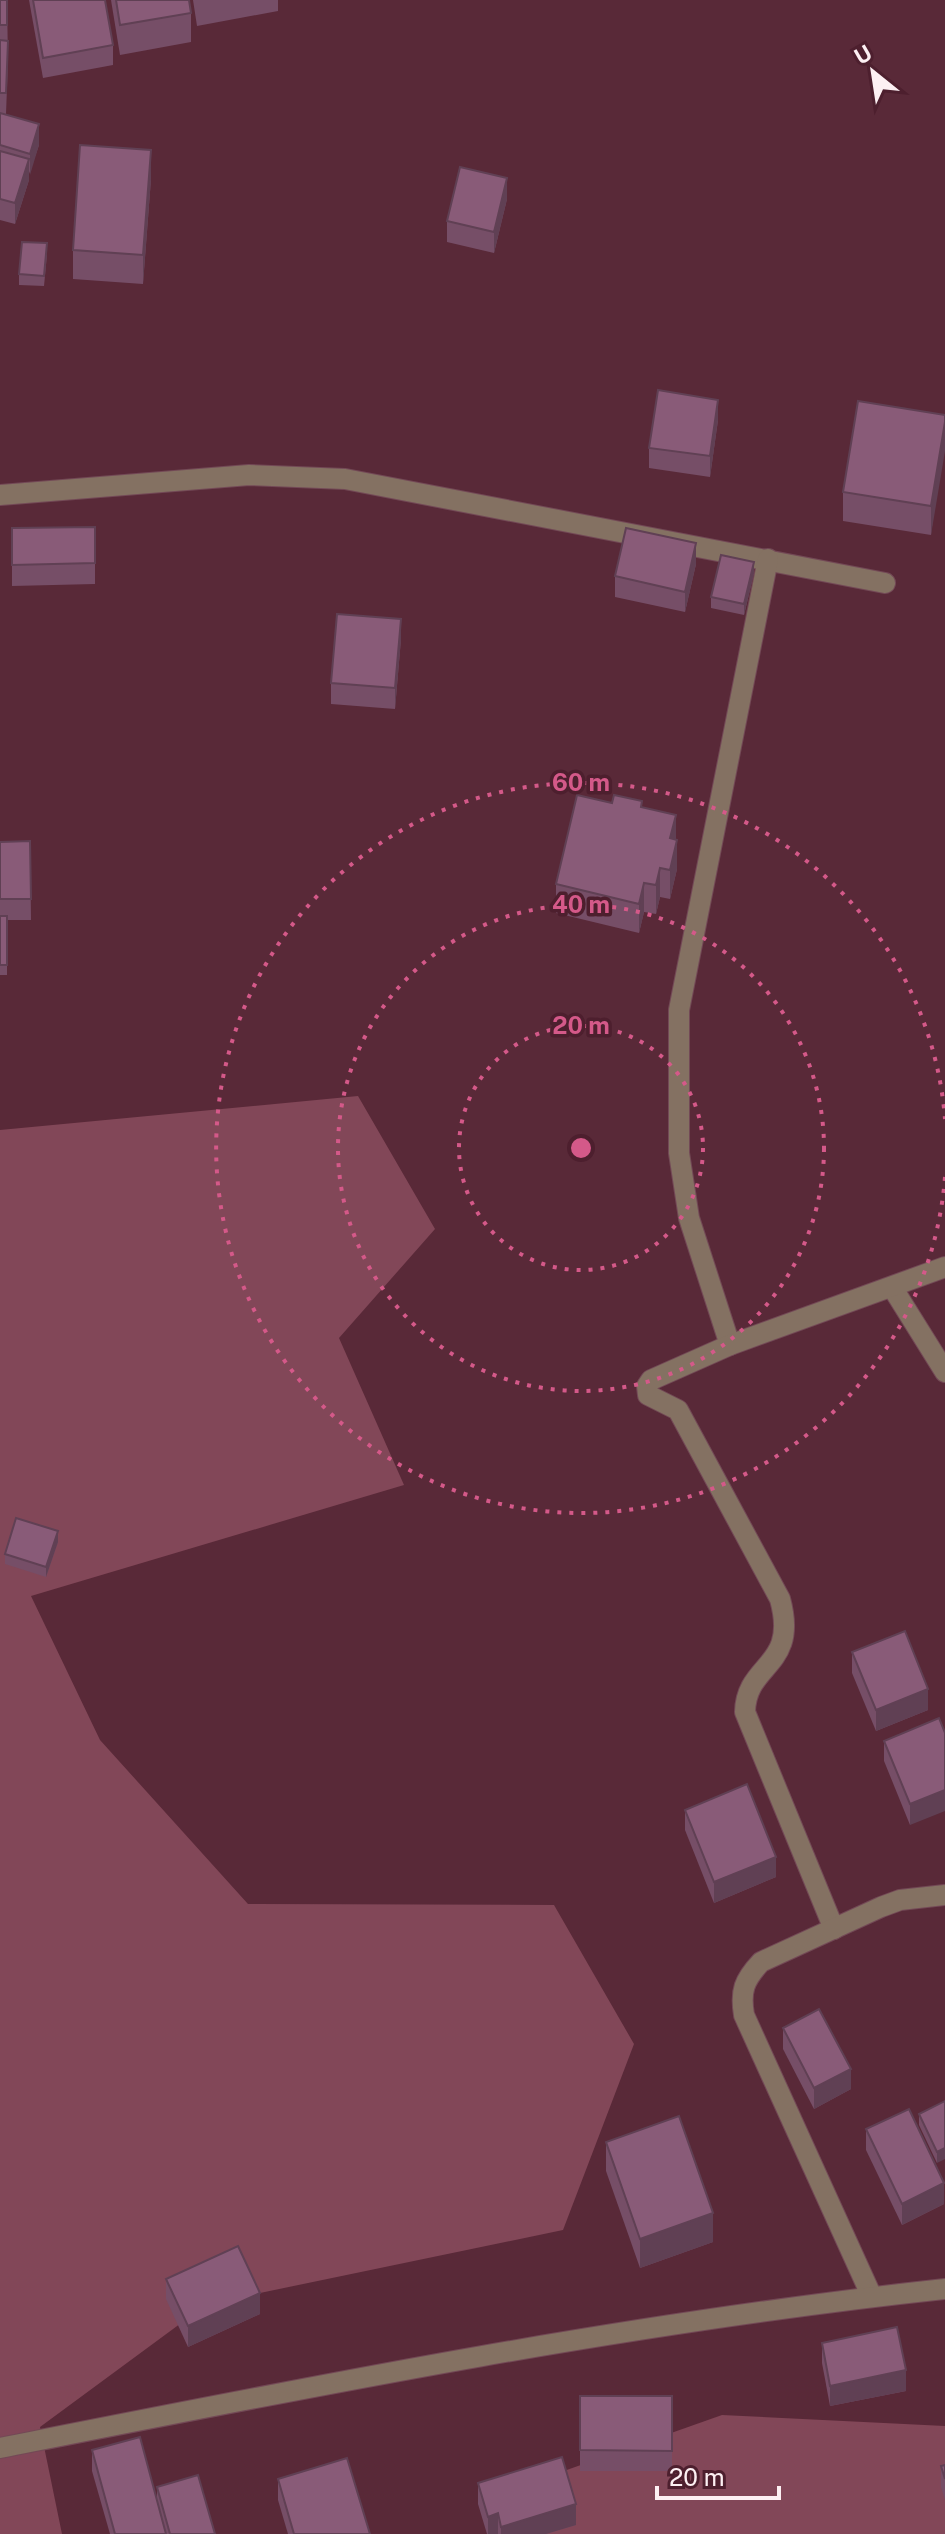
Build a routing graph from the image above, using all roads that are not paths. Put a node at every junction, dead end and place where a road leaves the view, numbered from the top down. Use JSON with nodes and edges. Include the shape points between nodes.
{"nodes":[{"id":1,"x":0,"y":495,"type":"edge"},
{"id":2,"x":768,"y":559,"type":"junction"},
{"id":3,"x":885,"y":583,"type":"dead end"},
{"id":4,"x":945,"y":1267,"type":"edge"},
{"id":5,"x":892,"y":1287,"type":"junction"},
{"id":6,"x":730,"y":1345,"type":"junction"},
{"id":7,"x":945,"y":1372,"type":"edge"},
{"id":8,"x":945,"y":1895,"type":"edge"},
{"id":9,"x":834,"y":1929,"type":"junction"},
{"id":10,"x":945,"y":2289,"type":"edge"},
{"id":11,"x":872,"y":2297,"type":"junction"},
{"id":12,"x":0,"y":2448,"type":"edge"}],
"edges":[{"from":1,"to":2,"type":"street","via":[[249,475],[331,478]]},
{"from":2,"to":3,"type":"street"},
{"from":2,"to":6,"type":"street","via":[[679,1010],[679,1153],[689,1218]]},
{"from":4,"to":5,"type":"street"},
{"from":5,"to":6,"type":"street"},
{"from":5,"to":7,"type":"street"},
{"from":6,"to":9,"type":"street","via":[[651,1380],[646,1391],[678,1410],[780,1599],[786,1620],[781,1652],[754,1684],[745,1712]]},
{"from":8,"to":9,"type":"street","via":[[900,1900]]},
{"from":9,"to":11,"type":"street","via":[[761,1962],[740,1993],[744,2015]]},
{"from":10,"to":11,"type":"street"},
{"from":11,"to":12,"type":"street","via":[[501,2354]]}]}
